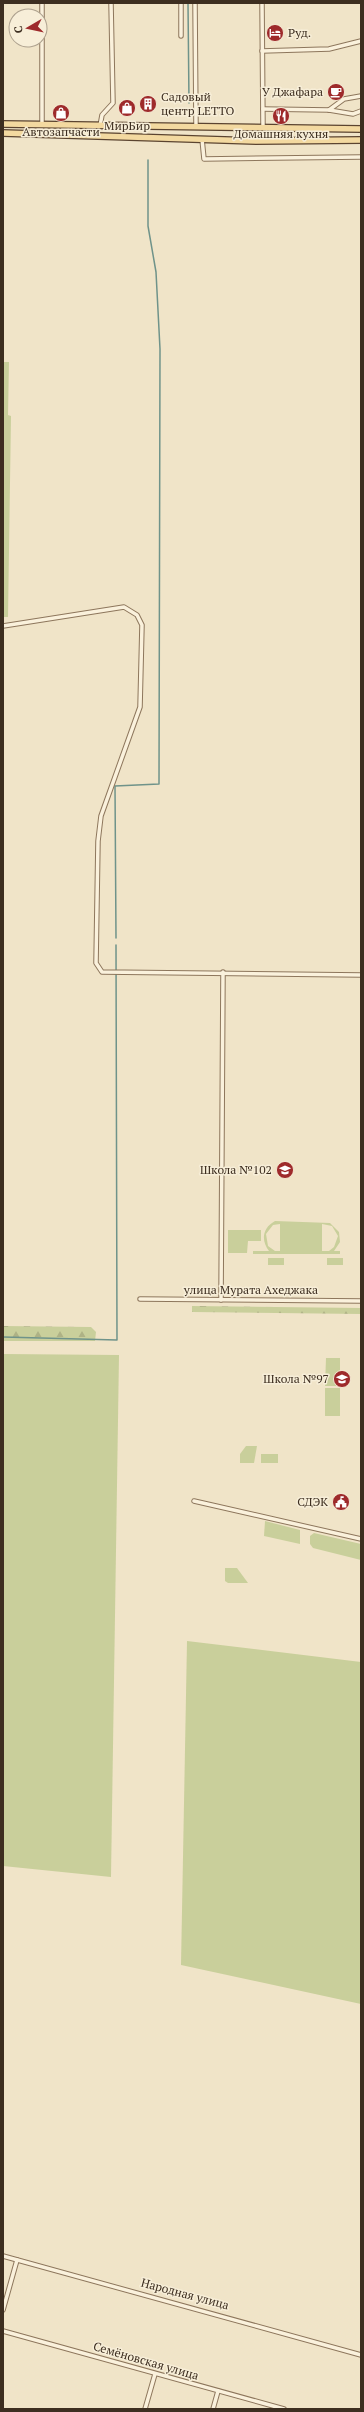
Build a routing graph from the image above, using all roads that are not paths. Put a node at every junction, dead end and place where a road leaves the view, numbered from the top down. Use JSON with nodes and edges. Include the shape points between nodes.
{"nodes":[{"id":1,"x":42,"y":3,"type":"edge"},
{"id":2,"x":111,"y":3,"type":"edge"},
{"id":3,"x":181,"y":3,"type":"edge"},
{"id":4,"x":195,"y":3,"type":"edge"},
{"id":5,"x":262,"y":3,"type":"edge"},
{"id":6,"x":181,"y":36,"type":"dead end"},
{"id":7,"x":361,"y":41,"type":"edge"},
{"id":8,"x":262,"y":51,"type":"junction"},
{"id":9,"x":361,"y":96,"type":"edge"},
{"id":10,"x":263,"y":109,"type":"junction"},
{"id":11,"x":329,"y":110,"type":"junction"},
{"id":12,"x":361,"y":111,"type":"edge"},
{"id":13,"x":3,"y":124,"type":"edge"},
{"id":14,"x":42,"y":125,"type":"junction"},
{"id":15,"x":361,"y":125,"type":"edge"},
{"id":16,"x":100,"y":126,"type":"junction"},
{"id":17,"x":196,"y":127,"type":"junction"},
{"id":18,"x":263,"y":127,"type":"junction"},
{"id":19,"x":325,"y":128,"type":"junction"},
{"id":20,"x":361,"y":129,"type":"edge"},
{"id":21,"x":3,"y":133,"type":"edge"},
{"id":22,"x":202,"y":139,"type":"junction"},
{"id":23,"x":360,"y":140,"type":"edge"},
{"id":24,"x":361,"y":157,"type":"edge"},
{"id":25,"x":3,"y":626,"type":"edge"},
{"id":26,"x":223,"y":972,"type":"junction"},
{"id":27,"x":361,"y":975,"type":"edge"},
{"id":28,"x":140,"y":1299,"type":"dead end"},
{"id":29,"x":221,"y":1300,"type":"junction"},
{"id":30,"x":361,"y":1301,"type":"edge"},
{"id":31,"x":194,"y":1501,"type":"dead end"},
{"id":32,"x":361,"y":1539,"type":"edge"},
{"id":33,"x":3,"y":2256,"type":"edge"},
{"id":34,"x":17,"y":2260,"type":"junction"},
{"id":35,"x":3,"y":2310,"type":"edge"},
{"id":36,"x":3,"y":2331,"type":"edge"},
{"id":37,"x":361,"y":2355,"type":"edge"},
{"id":38,"x":155,"y":2374,"type":"junction"},
{"id":39,"x":218,"y":2391,"type":"junction"},
{"id":40,"x":280,"y":2408,"type":"edge"},
{"id":41,"x":145,"y":2409,"type":"edge"},
{"id":42,"x":213,"y":2409,"type":"edge"},
{"id":43,"x":284,"y":2409,"type":"edge"}],
"edges":[{"from":1,"to":14,"type":"street"},
{"from":2,"to":16,"type":"street","via":[[113,103],[102,115]]},
{"from":3,"to":6,"type":"street"},
{"from":4,"to":17,"type":"street"},
{"from":5,"to":8,"type":"street"},
{"from":7,"to":8,"type":"street","via":[[329,49]]},
{"from":8,"to":10,"type":"street"},
{"from":9,"to":11,"type":"street","via":[[344,99]]},
{"from":10,"to":11,"type":"street"},
{"from":10,"to":18,"type":"street"},
{"from":11,"to":12,"type":"street","via":[[353,114]]},
{"from":13,"to":14,"type":"main road"},
{"from":14,"to":16,"type":"main road"},
{"from":15,"to":19,"type":"main road"},
{"from":16,"to":17,"type":"main road"},
{"from":17,"to":18,"type":"main road"},
{"from":18,"to":19,"type":"main road"},
{"from":19,"to":20,"type":"main road"},
{"from":21,"to":22,"type":"main road"},
{"from":22,"to":23,"type":"main road"},
{"from":22,"to":24,"type":"street","via":[[204,159]]},
{"from":25,"to":26,"type":"street","via":[[111,608],[124,607],[137,615],[142,625],[140,707],[101,816],[98,841],[96,964],[102,972]]},
{"from":26,"to":27,"type":"street"},
{"from":26,"to":29,"type":"street"},
{"from":28,"to":29,"type":"street","name":"улица Мурата Ахеджака"},
{"from":29,"to":30,"type":"street","name":"улица Мурата Ахеджака"},
{"from":31,"to":32,"type":"street"},
{"from":33,"to":34,"type":"street","name":"Народная улица"},
{"from":34,"to":35,"type":"street"},
{"from":34,"to":37,"type":"street","name":"Народная улица"},
{"from":36,"to":38,"type":"street","name":"Семёновская улица"},
{"from":38,"to":39,"type":"street","name":"Семёновская улица"},
{"from":38,"to":41,"type":"street"},
{"from":39,"to":40,"type":"street","name":"Семёновская улица"},
{"from":39,"to":42,"type":"street"},
{"from":40,"to":43,"type":"street","name":"Семёновская улица"}]}
